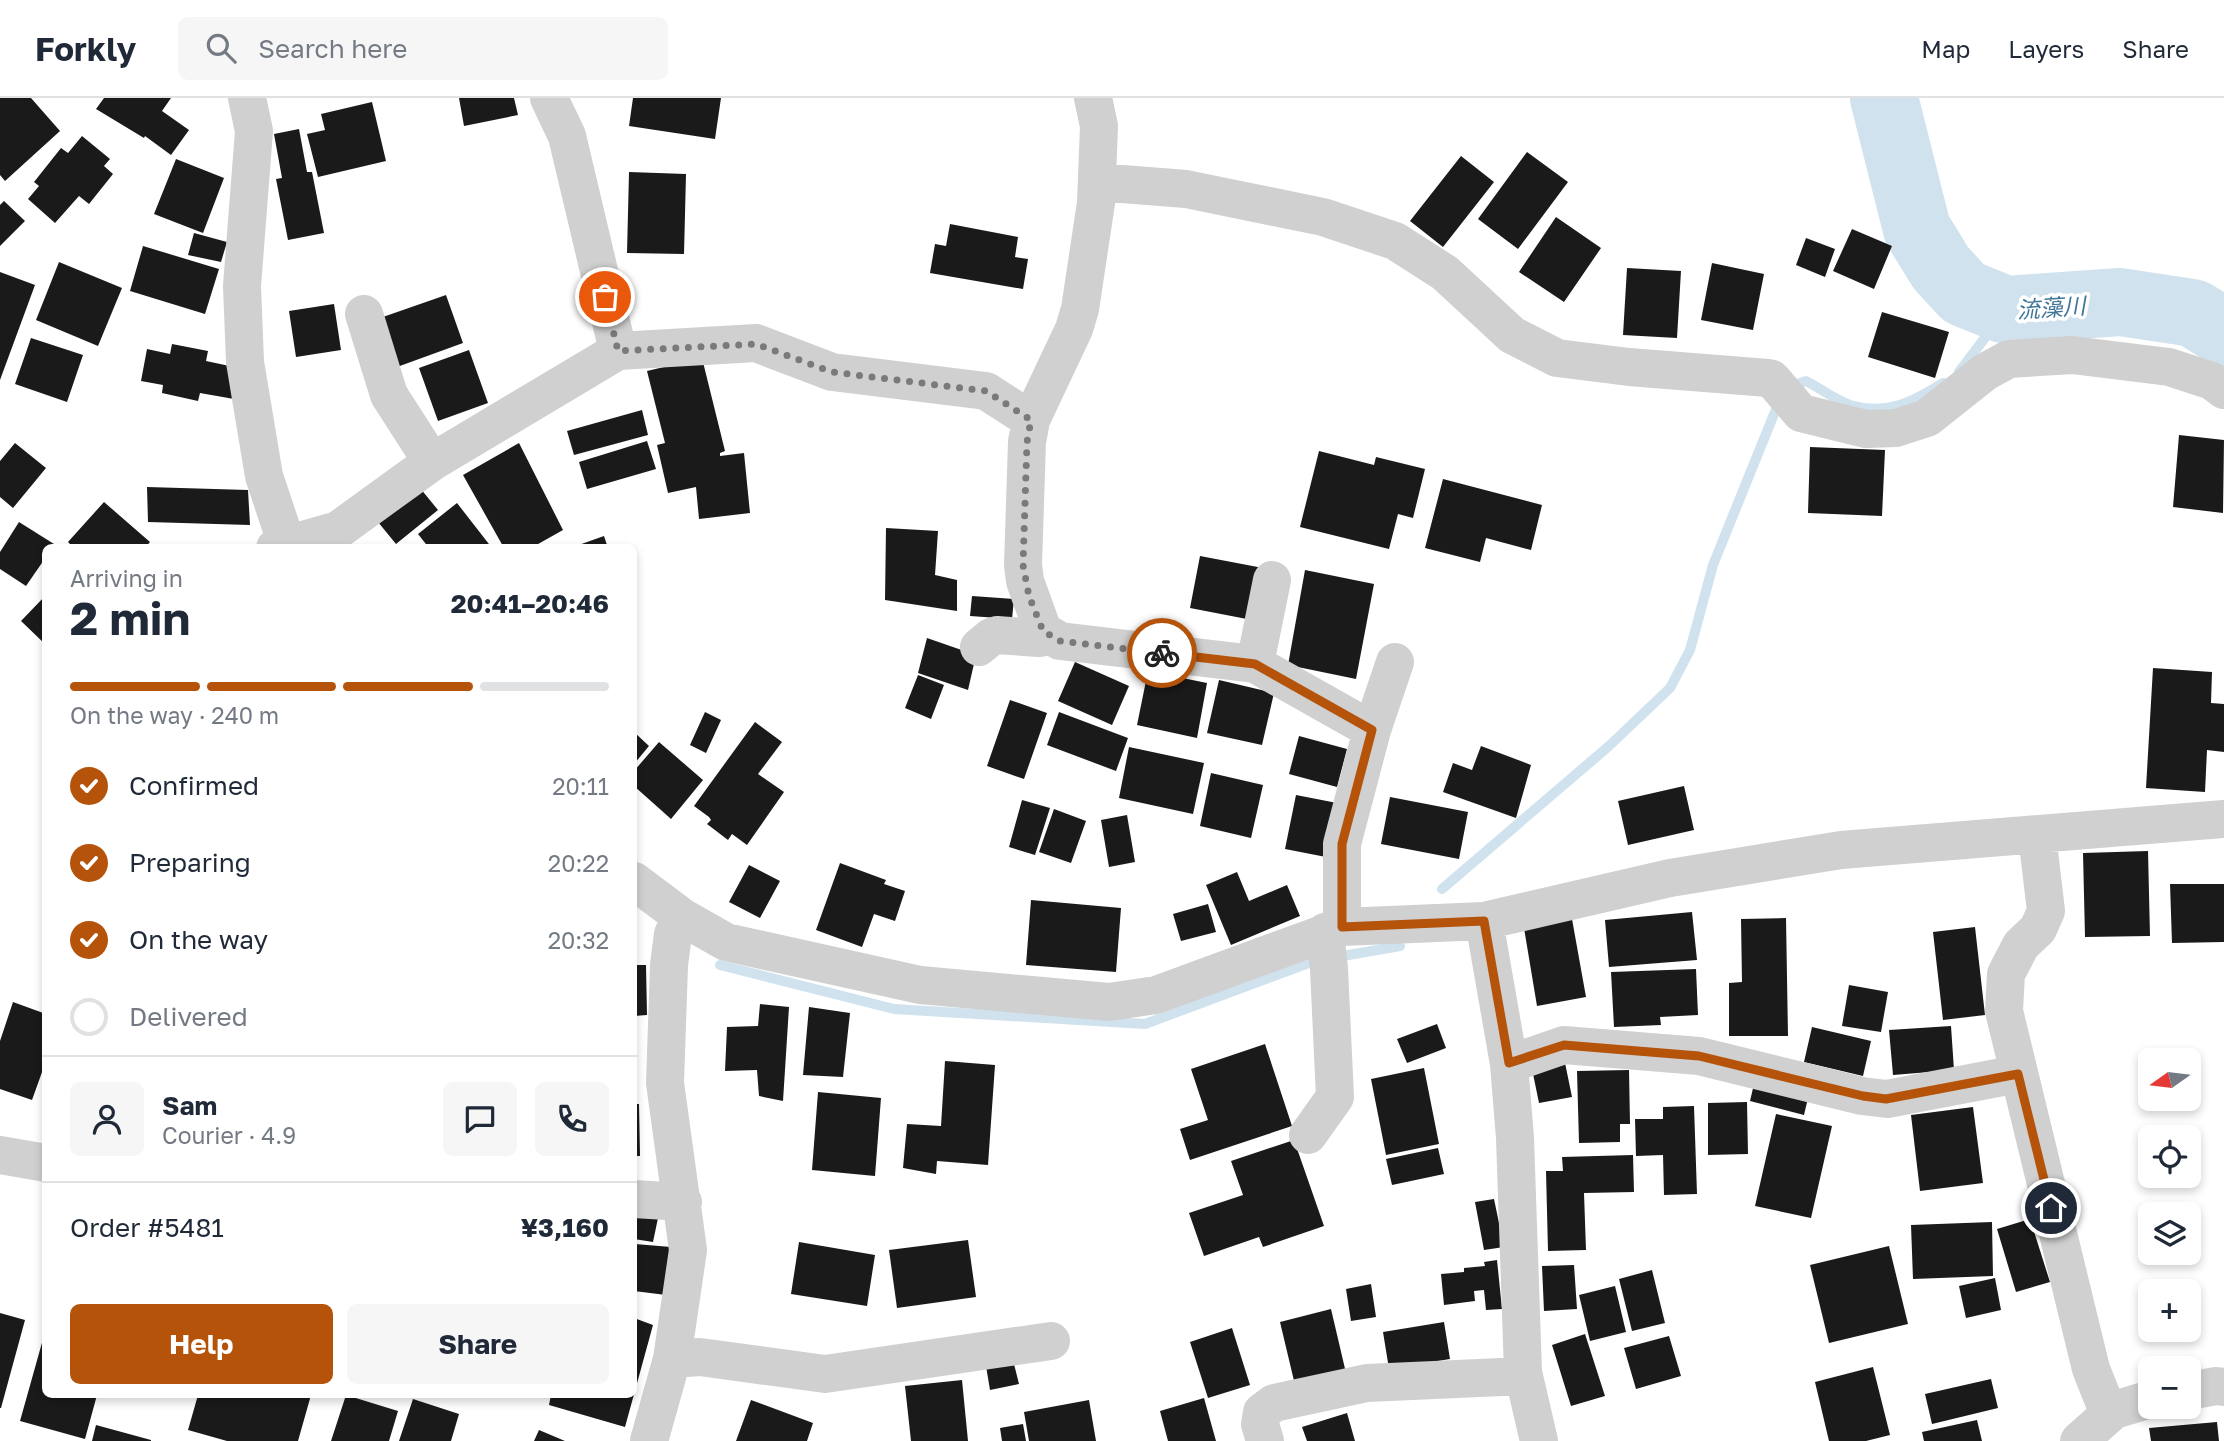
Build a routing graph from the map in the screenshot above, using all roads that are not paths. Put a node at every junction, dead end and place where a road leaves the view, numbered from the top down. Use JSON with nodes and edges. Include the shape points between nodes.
{"nodes":[{"id":1,"x":247,"y":98,"type":"edge"},
{"id":2,"x":550,"y":98,"type":"edge"},
{"id":3,"x":1093,"y":98,"type":"edge"},
{"id":4,"x":1097,"y":182,"type":"junction"},
{"id":5,"x":364,"y":314,"type":"dead end"},
{"id":6,"x":618,"y":351,"type":"junction"},
{"id":7,"x":2224,"y":390,"type":"edge"},
{"id":8,"x":1031,"y":420,"type":"junction"},
{"id":9,"x":432,"y":462,"type":"junction"},
{"id":10,"x":282,"y":544,"type":"edge"},
{"id":11,"x":290,"y":544,"type":"edge"},
{"id":12,"x":1272,"y":580,"type":"dead end"},
{"id":13,"x":1051,"y":636,"type":"junction"},
{"id":14,"x":979,"y":647,"type":"dead end"},
{"id":15,"x":1395,"y":662,"type":"dead end"},
{"id":16,"x":1255,"y":664,"type":"junction"},
{"id":17,"x":1372,"y":730,"type":"junction"},
{"id":18,"x":2224,"y":819,"type":"edge"},
{"id":19,"x":2037,"y":835,"type":"junction"},
{"id":20,"x":637,"y":883,"type":"edge"},
{"id":21,"x":682,"y":917,"type":"junction"},
{"id":22,"x":1484,"y":921,"type":"junction"},
{"id":23,"x":1330,"y":944,"type":"junction"},
{"id":24,"x":1509,"y":1063,"type":"junction"},
{"id":25,"x":2018,"y":1074,"type":"junction"},
{"id":26,"x":1308,"y":1135,"type":"dead end"},
{"id":27,"x":0,"y":1155,"type":"edge"},
{"id":28,"x":42,"y":1162,"type":"edge"},
{"id":29,"x":637,"y":1199,"type":"edge"},
{"id":30,"x":683,"y":1202,"type":"junction"},
{"id":31,"x":1051,"y":1341,"type":"dead end"},
{"id":32,"x":672,"y":1359,"type":"junction"},
{"id":33,"x":1524,"y":1377,"type":"junction"},
{"id":34,"x":2224,"y":1387,"type":"edge"},
{"id":35,"x":2201,"y":1390,"type":"edge"},
{"id":36,"x":2138,"y":1403,"type":"edge"},
{"id":37,"x":2109,"y":1414,"type":"junction"},
{"id":38,"x":649,"y":1441,"type":"edge"},
{"id":39,"x":1265,"y":1441,"type":"edge"},
{"id":40,"x":1539,"y":1441,"type":"edge"},
{"id":41,"x":2079,"y":1441,"type":"edge"}],
"edges":[{"from":1,"to":10,"type":"street","via":[[254,131],[242,286],[245,362],[264,476]]},
{"from":2,"to":6,"type":"street","via":[[567,136]]},
{"from":3,"to":4,"type":"street","via":[[1099,126]]},
{"from":4,"to":7,"type":"street","via":[[1186,189],[1323,218],[1395,241],[1445,274],[1512,335],[1557,358],[1768,378],[1801,413],[1866,429],[1896,428],[1927,418],[2009,359],[2073,355],[2169,367],[2212,381]]},
{"from":4,"to":8,"type":"street","via":[[1080,309]]},
{"from":5,"to":9,"type":"street","via":[[389,395]]},
{"from":6,"to":8,"type":"street","via":[[756,344],[832,372],[986,391]]},
{"from":6,"to":9,"type":"street"},
{"from":8,"to":13,"type":"street","via":[[1023,565],[1029,596],[1043,631]]},
{"from":9,"to":11,"type":"street","via":[[338,530]]},
{"from":12,"to":16,"type":"street"},
{"from":13,"to":14,"type":"street","via":[[997,635]]},
{"from":13,"to":16,"type":"street","via":[[1060,641]]},
{"from":15,"to":17,"type":"street"},
{"from":16,"to":17,"type":"street"},
{"from":17,"to":23,"type":"street","via":[[1342,844]]},
{"from":18,"to":19,"type":"street"},
{"from":19,"to":22,"type":"street","via":[[1841,850],[1671,878]]},
{"from":19,"to":25,"type":"street","via":[[2046,911],[2006,974],[2004,1011]]},
{"from":20,"to":21,"type":"street"},
{"from":21,"to":23,"type":"street","via":[[726,942],[920,985],[1109,1002],[1156,995]]},
{"from":21,"to":30,"type":"street","via":[[673,934],[668,965],[665,1083]]},
{"from":22,"to":23,"type":"street"},
{"from":22,"to":24,"type":"street"},
{"from":23,"to":26,"type":"street","via":[[1335,1097]]},
{"from":24,"to":25,"type":"street","via":[[1564,1045],[1699,1056],[1886,1099]]},
{"from":24,"to":33,"type":"street"},
{"from":25,"to":37,"type":"street","via":[[2091,1369]]},
{"from":27,"to":28,"type":"street"},
{"from":29,"to":30,"type":"street"},
{"from":30,"to":32,"type":"street","via":[[688,1250]]},
{"from":31,"to":32,"type":"street","via":[[825,1374],[700,1357]]},
{"from":32,"to":38,"type":"street"},
{"from":33,"to":39,"type":"street","via":[[1367,1383],[1273,1403],[1262,1412]]},
{"from":33,"to":40,"type":"street"},
{"from":34,"to":35,"type":"street"},
{"from":36,"to":37,"type":"street"},
{"from":37,"to":41,"type":"street"}]}
